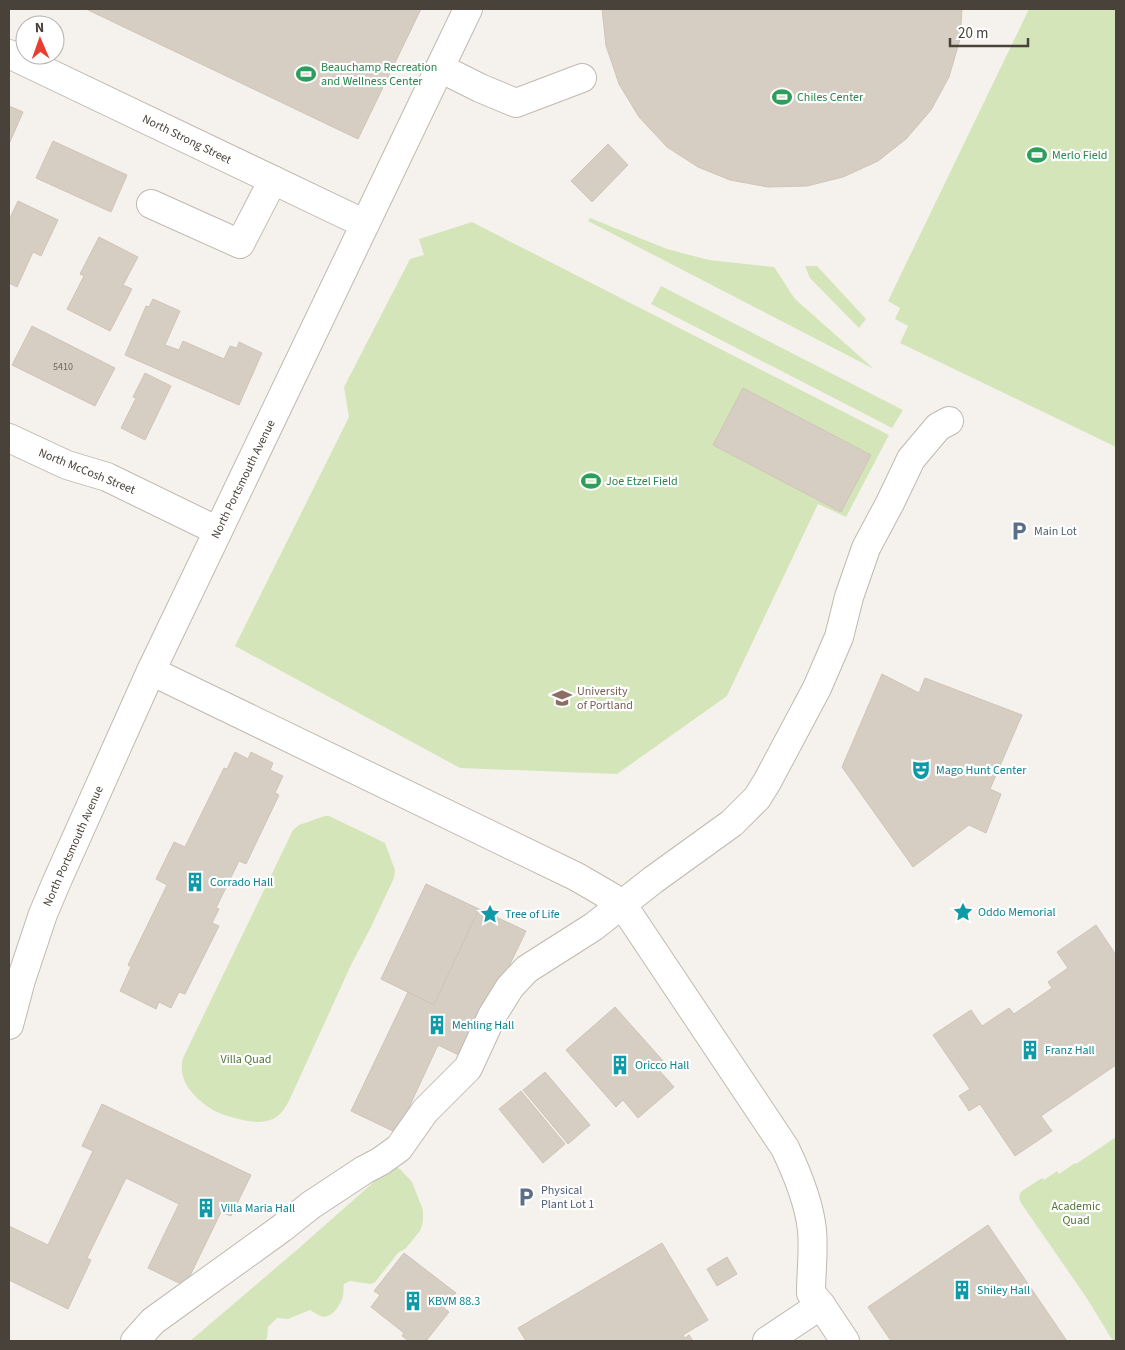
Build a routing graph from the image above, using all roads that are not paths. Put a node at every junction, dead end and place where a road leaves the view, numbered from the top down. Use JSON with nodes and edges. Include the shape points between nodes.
{"nodes":[{"id":1,"x":468,"y":9,"type":"edge"},
{"id":2,"x":9,"y":54,"type":"edge"},
{"id":3,"x":440,"y":68,"type":"junction"},
{"id":4,"x":582,"y":78,"type":"dead end"},
{"id":5,"x":273,"y":180,"type":"junction"},
{"id":6,"x":151,"y":204,"type":"dead end"},
{"id":7,"x":365,"y":224,"type":"junction"},
{"id":8,"x":949,"y":421,"type":"dead end"},
{"id":9,"x":9,"y":438,"type":"edge"},
{"id":10,"x":218,"y":531,"type":"junction"},
{"id":11,"x":151,"y":671,"type":"junction"},
{"id":12,"x":622,"y":906,"type":"junction"},
{"id":13,"x":9,"y":1025,"type":"edge"},
{"id":14,"x":821,"y":1304,"type":"junction"},
{"id":15,"x":135,"y":1341,"type":"edge"},
{"id":16,"x":767,"y":1341,"type":"edge"},
{"id":17,"x":845,"y":1341,"type":"edge"}],
"edges":[{"from":1,"to":3,"type":"street","name":"North Portsmouth Avenue"},
{"from":2,"to":5,"type":"street","name":"North Strong Street"},
{"from":3,"to":4,"type":"street","via":[[516,103]]},
{"from":3,"to":7,"type":"street","name":"North Portsmouth Avenue"},
{"from":5,"to":6,"type":"street","via":[[240,244]]},
{"from":5,"to":7,"type":"street","name":"North Strong Street"},
{"from":7,"to":10,"type":"street","name":"North Portsmouth Avenue"},
{"from":8,"to":12,"type":"street","via":[[938,427],[911,458],[866,548],[840,638],[768,782],[732,823]]},
{"from":9,"to":10,"type":"street","name":"North McCosh Street","via":[[67,465],[107,477]]},
{"from":10,"to":11,"type":"street","name":"North Portsmouth Avenue"},
{"from":11,"to":12,"type":"street","via":[[577,877]]},
{"from":11,"to":13,"type":"street","name":"North Portsmouth Avenue","via":[[43,914]]},
{"from":12,"to":14,"type":"street","via":[[645,936],[792,1162],[811,1219],[811,1293]]},
{"from":12,"to":15,"type":"street","via":[[517,978],[492,1016],[468,1068],[425,1111],[399,1148],[311,1204],[153,1321]]},
{"from":14,"to":16,"type":"street"},
{"from":14,"to":17,"type":"street"}]}
